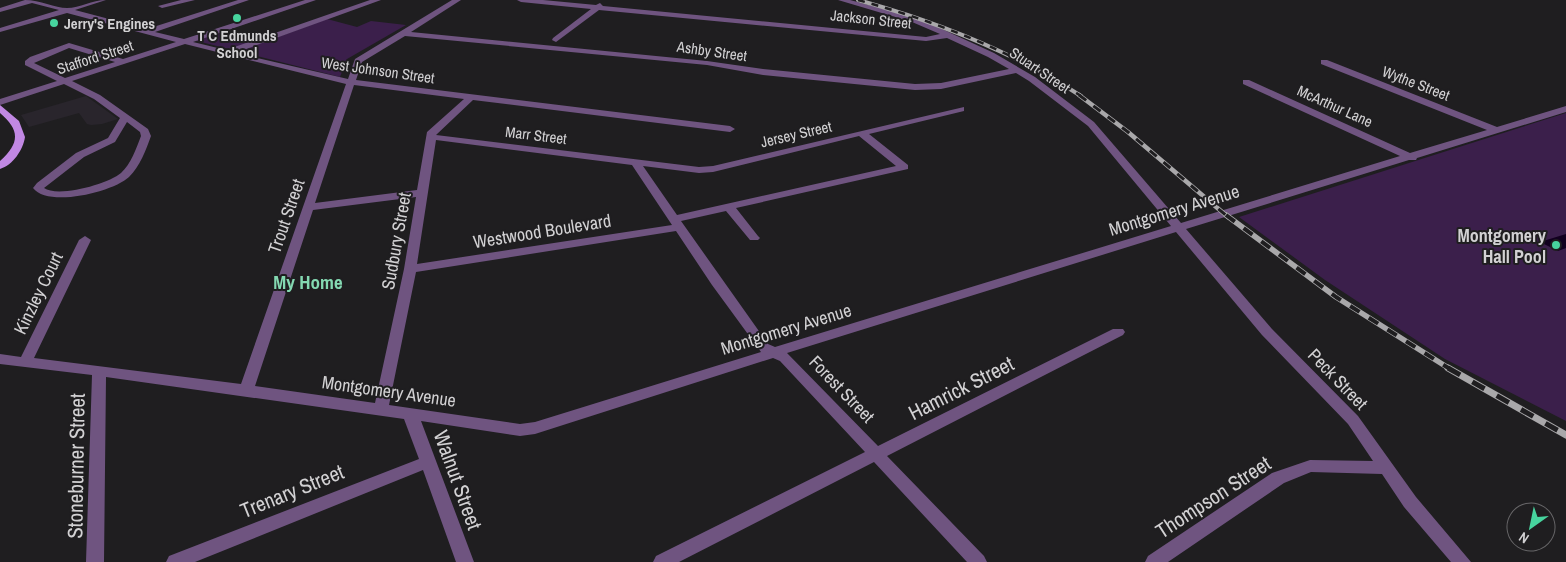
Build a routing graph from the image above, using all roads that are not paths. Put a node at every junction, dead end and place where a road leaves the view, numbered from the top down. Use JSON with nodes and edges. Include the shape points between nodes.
{"nodes":[{"id":1,"x":32,"y":0,"type":"edge"},
{"id":2,"x":102,"y":0,"type":"edge"},
{"id":3,"x":191,"y":0,"type":"edge"},
{"id":4,"x":245,"y":0,"type":"edge"},
{"id":5,"x":312,"y":0,"type":"edge"},
{"id":6,"x":377,"y":0,"type":"edge"},
{"id":7,"x":457,"y":0,"type":"edge"},
{"id":8,"x":521,"y":0,"type":"edge"},
{"id":9,"x":606,"y":0,"type":"edge"},
{"id":10,"x":842,"y":0,"type":"edge"},
{"id":11,"x":162,"y":6,"type":"dead end"},
{"id":12,"x":597,"y":7,"type":"junction"},
{"id":13,"x":0,"y":10,"type":"edge"},
{"id":14,"x":66,"y":10,"type":"junction"},
{"id":15,"x":0,"y":30,"type":"edge"},
{"id":16,"x":146,"y":32,"type":"junction"},
{"id":17,"x":402,"y":33,"type":"junction"},
{"id":18,"x":950,"y":35,"type":"junction"},
{"id":19,"x":556,"y":40,"type":"dead end"},
{"id":20,"x":185,"y":42,"type":"junction"},
{"id":21,"x":226,"y":53,"type":"junction"},
{"id":22,"x":124,"y":62,"type":"junction"},
{"id":23,"x":1324,"y":62,"type":"dead end"},
{"id":24,"x":1018,"y":70,"type":"junction"},
{"id":25,"x":65,"y":82,"type":"junction"},
{"id":26,"x":350,"y":82,"type":"junction"},
{"id":27,"x":1246,"y":82,"type":"dead end"},
{"id":28,"x":471,"y":97,"type":"junction"},
{"id":29,"x":0,"y":102,"type":"edge"},
{"id":30,"x":0,"y":108,"type":"edge"},
{"id":31,"x":961,"y":109,"type":"dead end"},
{"id":32,"x":1566,"y":109,"type":"edge"},
{"id":33,"x":126,"y":117,"type":"junction"},
{"id":34,"x":730,"y":129,"type":"dead end"},
{"id":35,"x":1498,"y":131,"type":"junction"},
{"id":36,"x":862,"y":133,"type":"junction"},
{"id":37,"x":432,"y":137,"type":"junction"},
{"id":38,"x":1412,"y":158,"type":"junction"},
{"id":39,"x":636,"y":163,"type":"junction"},
{"id":40,"x":0,"y":166,"type":"edge"},
{"id":41,"x":422,"y":193,"type":"junction"},
{"id":42,"x":728,"y":206,"type":"junction"},
{"id":43,"x":307,"y":207,"type":"junction"},
{"id":44,"x":676,"y":223,"type":"junction"},
{"id":45,"x":1179,"y":227,"type":"junction"},
{"id":46,"x":754,"y":238,"type":"dead end"},
{"id":47,"x":85,"y":240,"type":"dead end"},
{"id":48,"x":410,"y":269,"type":"junction"},
{"id":49,"x":1118,"y":332,"type":"dead end"},
{"id":50,"x":773,"y":353,"type":"junction"},
{"id":51,"x":0,"y":359,"type":"edge"},
{"id":52,"x":25,"y":362,"type":"junction"},
{"id":53,"x":99,"y":372,"type":"junction"},
{"id":54,"x":246,"y":390,"type":"junction"},
{"id":55,"x":381,"y":408,"type":"junction"},
{"id":56,"x":410,"y":413,"type":"junction"},
{"id":57,"x":876,"y":455,"type":"junction"},
{"id":58,"x":427,"y":462,"type":"junction"},
{"id":59,"x":1386,"y":468,"type":"junction"},
{"id":60,"x":95,"y":562,"type":"edge"},
{"id":61,"x":175,"y":562,"type":"edge"},
{"id":62,"x":465,"y":562,"type":"edge"},
{"id":63,"x":662,"y":562,"type":"edge"},
{"id":64,"x":978,"y":562,"type":"edge"},
{"id":65,"x":1154,"y":562,"type":"edge"},
{"id":66,"x":1462,"y":562,"type":"edge"}],
"edges":[{"from":1,"to":13,"type":"street"},
{"from":1,"to":14,"type":"street","name":"West Johnson Street"},
{"from":2,"to":14,"type":"street"},
{"from":3,"to":11,"type":"street"},
{"from":4,"to":16,"type":"street"},
{"from":5,"to":20,"type":"street","name":"Stafford Street"},
{"from":6,"to":21,"type":"street"},
{"from":7,"to":17,"type":"street","name":"Trout Street"},
{"from":8,"to":12,"type":"street","name":"Jackson Street"},
{"from":9,"to":12,"type":"street"},
{"from":10,"to":18,"type":"street","name":"Stuart Street","via":[[899,15]]},
{"from":12,"to":18,"type":"street","name":"Jackson Street","via":[[926,38]]},
{"from":12,"to":19,"type":"street"},
{"from":14,"to":15,"type":"street"},
{"from":14,"to":16,"type":"street","name":"West Johnson Street"},
{"from":16,"to":20,"type":"street","name":"West Johnson Street"},
{"from":17,"to":24,"type":"street","name":"Ashby Street","via":[[926,87]]},
{"from":17,"to":26,"type":"street","name":"Trout Street","via":[[358,61]]},
{"from":18,"to":24,"type":"street","name":"Stuart Street"},
{"from":20,"to":21,"type":"street","name":"West Johnson Street"},
{"from":20,"to":22,"type":"street","name":"Stafford Street"},
{"from":21,"to":26,"type":"street","name":"West Johnson Street"},
{"from":22,"to":25,"type":"street","name":"Stafford Street"},
{"from":22,"to":25,"type":"street","via":[[69,45],[28,63]]},
{"from":23,"to":35,"type":"street","name":"Wythe Street"},
{"from":24,"to":45,"type":"street","name":"Stuart Street","via":[[1095,128]]},
{"from":25,"to":29,"type":"street","name":"Stafford Street"},
{"from":25,"to":33,"type":"street","via":[[97,97]]},
{"from":26,"to":28,"type":"street","name":"West Johnson Street"},
{"from":26,"to":43,"type":"street","name":"Trout Street"},
{"from":27,"to":38,"type":"street","name":"McArthur Lane"},
{"from":28,"to":34,"type":"street","name":"West Johnson Street"},
{"from":28,"to":37,"type":"street","name":"Sudbury Street","via":[[434,128]]},
{"from":30,"to":40,"type":"main road","via":[[16,123],[22,142]]},
{"from":31,"to":36,"type":"street","name":"Jersey Street"},
{"from":32,"to":35,"type":"street","name":"Montgomery Avenue"},
{"from":33,"to":33,"type":"street","via":[[112,140],[80,155],[41,185],[38,188],[40,192],[51,195],[98,189],[124,177],[146,136],[145,131]]},
{"from":35,"to":38,"type":"street","name":"Montgomery Avenue"},
{"from":36,"to":39,"type":"street","name":"Jersey Street","via":[[713,169]]},
{"from":36,"to":42,"type":"street","name":"Westwood Boulevard","via":[[904,167]]},
{"from":37,"to":39,"type":"street","name":"Marr Street"},
{"from":37,"to":41,"type":"street","name":"Sudbury Street"},
{"from":38,"to":45,"type":"street","name":"Montgomery Avenue"},
{"from":39,"to":44,"type":"street","name":"Forest Street"},
{"from":41,"to":43,"type":"street"},
{"from":41,"to":48,"type":"street","name":"Sudbury Street"},
{"from":42,"to":44,"type":"street","name":"Westwood Boulevard"},
{"from":42,"to":46,"type":"street"},
{"from":43,"to":54,"type":"street","name":"Trout Street"},
{"from":44,"to":48,"type":"street","name":"Westwood Boulevard"},
{"from":44,"to":50,"type":"street","name":"Forest Street","via":[[763,347]]},
{"from":45,"to":50,"type":"street","name":"Montgomery Avenue"},
{"from":45,"to":59,"type":"street","name":"Peck Street","via":[[1267,332],[1353,420]]},
{"from":47,"to":52,"type":"street","name":"Kinzley Court"},
{"from":48,"to":55,"type":"street","name":"Sudbury Street"},
{"from":49,"to":57,"type":"street","name":"Hamrick Street"},
{"from":50,"to":56,"type":"street","name":"Montgomery Avenue","via":[[535,428],[520,430]]},
{"from":50,"to":57,"type":"street","name":"Forest Street","via":[[784,358]]},
{"from":51,"to":52,"type":"street","name":"Montgomery Avenue"},
{"from":52,"to":53,"type":"street","name":"Montgomery Avenue"},
{"from":53,"to":54,"type":"street","name":"Montgomery Avenue"},
{"from":53,"to":60,"type":"street","name":"Stoneburner Street"},
{"from":54,"to":55,"type":"street","name":"Montgomery Avenue"},
{"from":55,"to":56,"type":"street","name":"Montgomery Avenue"},
{"from":56,"to":58,"type":"street","name":"Walnut Street"},
{"from":57,"to":63,"type":"street","name":"Hamrick Street"},
{"from":57,"to":64,"type":"street","name":"Forest Street"},
{"from":58,"to":61,"type":"street","name":"Trenary Street"},
{"from":58,"to":62,"type":"street","name":"Walnut Street"},
{"from":59,"to":65,"type":"street","name":"Thompson Street","via":[[1310,466],[1278,478]]},
{"from":59,"to":66,"type":"street","name":"Peck Street","via":[[1410,502]]}]}
